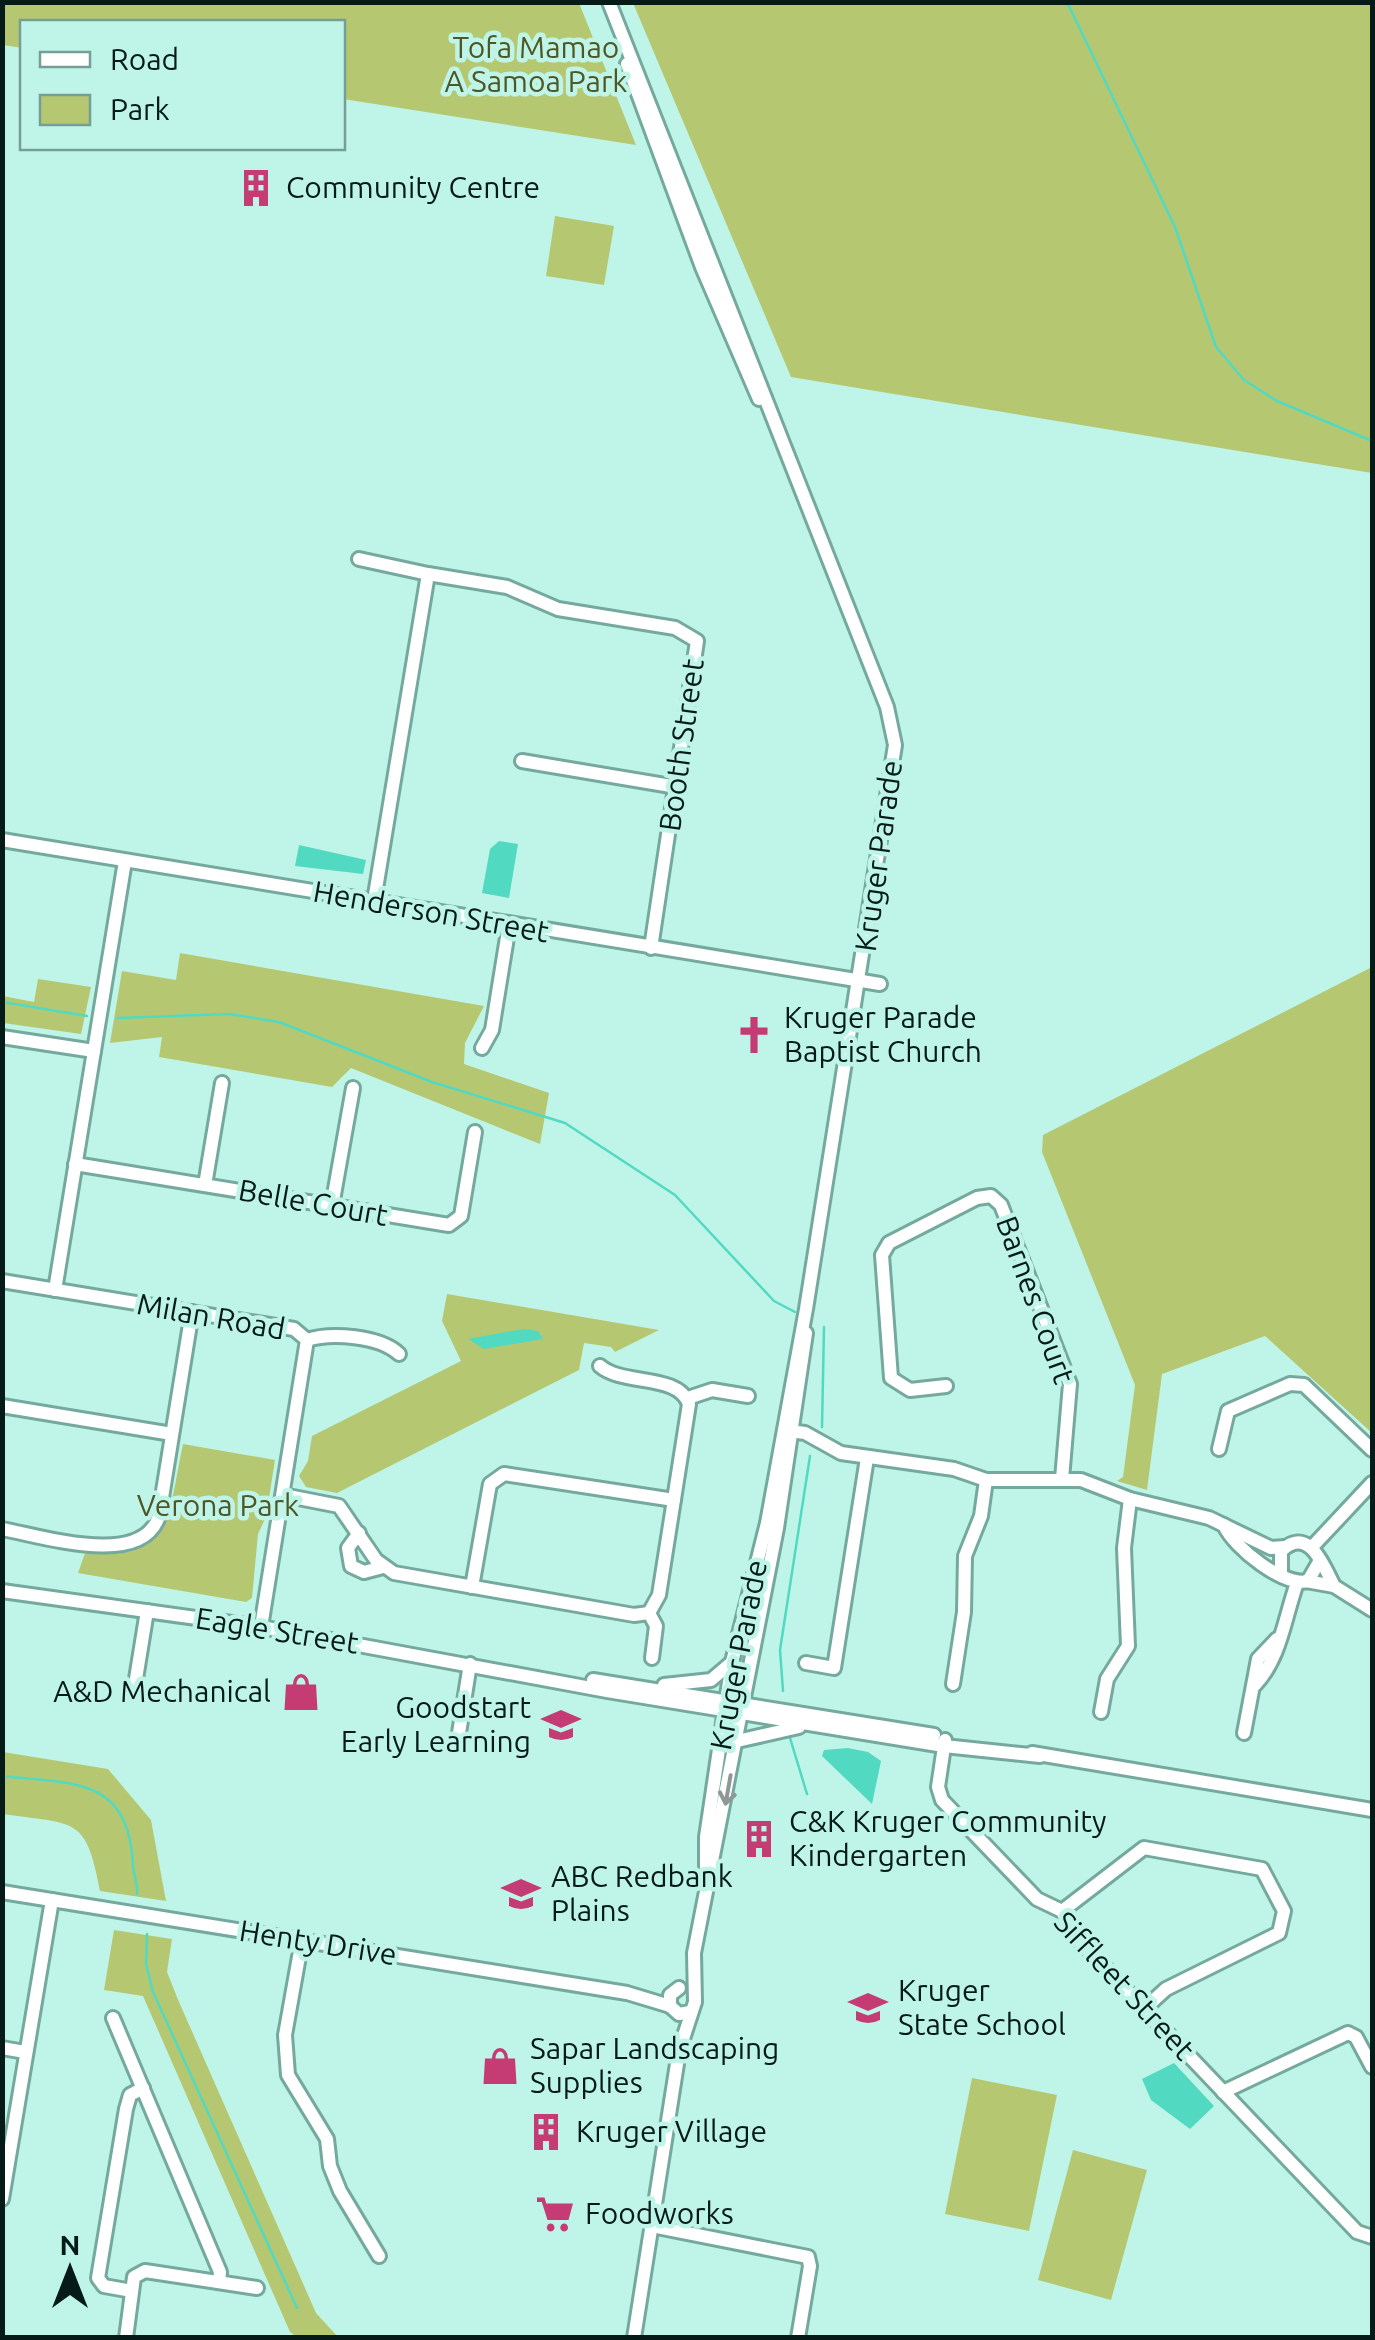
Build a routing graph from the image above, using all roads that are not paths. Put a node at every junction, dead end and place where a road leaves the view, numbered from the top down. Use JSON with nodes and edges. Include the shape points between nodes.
{"nodes":[{"id":1,"x":609,"y":2,"type":"edge"},
{"id":2,"x":360,"y":559,"type":"dead end"},
{"id":3,"x":428,"y":574,"type":"junction"},
{"id":4,"x":522,"y":760,"type":"dead end"},
{"id":5,"x":677,"y":787,"type":"junction"},
{"id":6,"x":2,"y":840,"type":"edge"},
{"id":7,"x":126,"y":861,"type":"junction"},
{"id":8,"x":374,"y":902,"type":"junction"},
{"id":9,"x":509,"y":925,"type":"junction"},
{"id":10,"x":650,"y":948,"type":"junction"},
{"id":11,"x":860,"y":981,"type":"junction"},
{"id":12,"x":880,"y":984,"type":"dead end"},
{"id":13,"x":2,"y":1037,"type":"edge"},
{"id":14,"x":482,"y":1048,"type":"dead end"},
{"id":15,"x":94,"y":1052,"type":"junction"},
{"id":16,"x":222,"y":1083,"type":"dead end"},
{"id":17,"x":353,"y":1088,"type":"dead end"},
{"id":18,"x":475,"y":1132,"type":"dead end"},
{"id":19,"x":75,"y":1164,"type":"junction"},
{"id":20,"x":205,"y":1184,"type":"junction"},
{"id":21,"x":332,"y":1206,"type":"junction"},
{"id":22,"x":2,"y":1281,"type":"edge"},
{"id":23,"x":54,"y":1290,"type":"junction"},
{"id":24,"x":192,"y":1312,"type":"junction"},
{"id":25,"x":307,"y":1340,"type":"junction"},
{"id":26,"x":399,"y":1354,"type":"dead end"},
{"id":27,"x":600,"y":1366,"type":"dead end"},
{"id":28,"x":946,"y":1386,"type":"dead end"},
{"id":29,"x":748,"y":1396,"type":"dead end"},
{"id":30,"x":688,"y":1398,"type":"junction"},
{"id":31,"x":2,"y":1406,"type":"edge"},
{"id":32,"x":172,"y":1434,"type":"junction"},
{"id":33,"x":787,"y":1436,"type":"junction"},
{"id":34,"x":1220,"y":1448,"type":"dead end"},
{"id":35,"x":1372,"y":1450,"type":"edge"},
{"id":36,"x":868,"y":1458,"type":"junction"},
{"id":37,"x":1062,"y":1479,"type":"junction"},
{"id":38,"x":986,"y":1480,"type":"junction"},
{"id":39,"x":1372,"y":1483,"type":"edge"},
{"id":40,"x":284,"y":1495,"type":"junction"},
{"id":41,"x":1130,"y":1499,"type":"junction"},
{"id":42,"x":674,"y":1500,"type":"junction"},
{"id":43,"x":1224,"y":1525,"type":"junction"},
{"id":44,"x":2,"y":1530,"type":"edge"},
{"id":45,"x":360,"y":1533,"type":"junction"},
{"id":46,"x":1284,"y":1547,"type":"junction"},
{"id":47,"x":1312,"y":1547,"type":"junction"},
{"id":48,"x":1319,"y":1562,"type":"junction"},
{"id":49,"x":383,"y":1567,"type":"junction"},
{"id":50,"x":1281,"y":1573,"type":"junction"},
{"id":51,"x":1302,"y":1582,"type":"junction"},
{"id":52,"x":1334,"y":1586,"type":"junction"},
{"id":53,"x":472,"y":1587,"type":"junction"},
{"id":54,"x":2,"y":1591,"type":"edge"},
{"id":55,"x":1372,"y":1610,"type":"edge"},
{"id":56,"x":147,"y":1611,"type":"junction"},
{"id":57,"x":649,"y":1613,"type":"junction"},
{"id":58,"x":261,"y":1628,"type":"junction"},
{"id":59,"x":652,"y":1658,"type":"dead end"},
{"id":60,"x":732,"y":1662,"type":"junction"},
{"id":61,"x":470,"y":1664,"type":"junction"},
{"id":62,"x":806,"y":1664,"type":"dead end"},
{"id":63,"x":551,"y":1678,"type":"junction"},
{"id":64,"x":954,"y":1684,"type":"dead end"},
{"id":65,"x":135,"y":1685,"type":"dead end"},
{"id":66,"x":631,"y":1686,"type":"junction"},
{"id":67,"x":726,"y":1706,"type":"junction"},
{"id":68,"x":742,"y":1709,"type":"junction"},
{"id":69,"x":1100,"y":1712,"type":"dead end"},
{"id":70,"x":811,"y":1724,"type":"junction"},
{"id":71,"x":459,"y":1733,"type":"dead end"},
{"id":72,"x":1244,"y":1733,"type":"dead end"},
{"id":73,"x":737,"y":1741,"type":"junction"},
{"id":74,"x":945,"y":1741,"type":"junction"},
{"id":75,"x":1372,"y":1810,"type":"edge"},
{"id":76,"x":706,"y":1886,"type":"junction"},
{"id":77,"x":2,"y":1892,"type":"edge"},
{"id":78,"x":52,"y":1900,"type":"junction"},
{"id":79,"x":1062,"y":1911,"type":"junction"},
{"id":80,"x":302,"y":1940,"type":"junction"},
{"id":81,"x":694,"y":1954,"type":"junction"},
{"id":82,"x":693,"y":1994,"type":"junction"},
{"id":83,"x":673,"y":1999,"type":"junction"},
{"id":84,"x":1144,"y":2009,"type":"junction"},
{"id":85,"x":690,"y":2012,"type":"junction"},
{"id":86,"x":113,"y":2018,"type":"dead end"},
{"id":87,"x":2,"y":2048,"type":"edge"},
{"id":88,"x":678,"y":2050,"type":"junction"},
{"id":89,"x":25,"y":2052,"type":"junction"},
{"id":90,"x":1371,"y":2059,"type":"edge"},
{"id":91,"x":143,"y":2088,"type":"junction"},
{"id":92,"x":1223,"y":2092,"type":"junction"},
{"id":93,"x":2,"y":2198,"type":"edge"},
{"id":94,"x":652,"y":2226,"type":"junction"},
{"id":95,"x":1372,"y":2237,"type":"edge"},
{"id":96,"x":379,"y":2256,"type":"dead end"},
{"id":97,"x":218,"y":2282,"type":"junction"},
{"id":98,"x":257,"y":2288,"type":"dead end"},
{"id":99,"x":132,"y":2290,"type":"junction"},
{"id":100,"x":127,"y":2331,"type":"edge"},
{"id":101,"x":634,"y":2338,"type":"edge"},
{"id":102,"x":798,"y":2338,"type":"edge"}],
"edges":[{"from":1,"to":11,"type":"street","name":"Kruger Parade","via":[[887,707],[894,765]]},
{"from":2,"to":3,"type":"street"},
{"from":3,"to":5,"type":"street","name":"Booth Street","via":[[497,585],[558,609],[693,636],[698,649]]},
{"from":3,"to":8,"type":"street"},
{"from":4,"to":5,"type":"street"},
{"from":5,"to":10,"type":"street","name":"Booth Street"},
{"from":6,"to":7,"type":"street","name":"Henderson Street"},
{"from":7,"to":8,"type":"street","name":"Henderson Street"},
{"from":7,"to":15,"type":"street"},
{"from":8,"to":9,"type":"street","name":"Henderson Street"},
{"from":9,"to":10,"type":"street","name":"Henderson Street"},
{"from":9,"to":14,"type":"street","via":[[492,1030]]},
{"from":10,"to":11,"type":"street","name":"Henderson Street"},
{"from":11,"to":12,"type":"street","name":"Henderson Street"},
{"from":11,"to":33,"type":"street","name":"Kruger Parade"},
{"from":13,"to":15,"type":"street"},
{"from":15,"to":19,"type":"street"},
{"from":16,"to":20,"type":"street"},
{"from":17,"to":21,"type":"street"},
{"from":18,"to":21,"type":"street","name":"Belle Court","via":[[456,1224]]},
{"from":19,"to":20,"type":"street","name":"Belle Court"},
{"from":19,"to":23,"type":"street"},
{"from":20,"to":21,"type":"street","name":"Belle Court"},
{"from":22,"to":23,"type":"street","name":"Milan Road"},
{"from":23,"to":24,"type":"street","name":"Milan Road"},
{"from":24,"to":25,"type":"street","name":"Milan Road","via":[[294,1329]]},
{"from":24,"to":32,"type":"street"},
{"from":25,"to":26,"type":"street","via":[[328,1334],[390,1345]]},
{"from":25,"to":40,"type":"street","name":"Milan Road"},
{"from":27,"to":30,"type":"street","via":[[610,1376],[675,1388]]},
{"from":28,"to":37,"type":"street","name":"Barnes Court","via":[[910,1390],[891,1378],[882,1255],[889,1243],[990,1196],[1001,1206],[1070,1384]]},
{"from":29,"to":30,"type":"street","via":[[712,1390]]},
{"from":30,"to":42,"type":"street"},
{"from":31,"to":32,"type":"street"},
{"from":32,"to":44,"type":"street","via":[[159,1516],[146,1534],[114,1547]]},
{"from":33,"to":36,"type":"street","via":[[805,1433]]},
{"from":33,"to":60,"type":"street","name":"Kruger Parade"},
{"from":33,"to":68,"type":"street","name":"Kruger Parade"},
{"from":34,"to":35,"type":"street","via":[[1228,1411],[1290,1384],[1309,1389]]},
{"from":36,"to":38,"type":"street","via":[[954,1468]]},
{"from":36,"to":62,"type":"street","via":[[834,1668]]},
{"from":37,"to":38,"type":"street"},
{"from":37,"to":41,"type":"street"},
{"from":38,"to":64,"type":"street","via":[[965,1556]]},
{"from":39,"to":47,"type":"street"},
{"from":40,"to":45,"type":"street","via":[[339,1506]]},
{"from":40,"to":58,"type":"street","name":"Milan Road"},
{"from":41,"to":43,"type":"street"},
{"from":41,"to":69,"type":"street","via":[[1124,1548],[1128,1646],[1107,1679]]},
{"from":42,"to":53,"type":"street","via":[[504,1474],[487,1494]]},
{"from":42,"to":57,"type":"street","via":[[658,1602]]},
{"from":43,"to":46,"type":"street","via":[[1262,1545]]},
{"from":43,"to":50,"type":"street","via":[[1238,1546]]},
{"from":45,"to":49,"type":"street"},
{"from":45,"to":49,"type":"street","via":[[348,1548],[350,1566],[364,1572]]},
{"from":46,"to":47,"type":"street"},
{"from":46,"to":50,"type":"street"},
{"from":47,"to":48,"type":"street"},
{"from":48,"to":51,"type":"street"},
{"from":48,"to":52,"type":"street"},
{"from":49,"to":53,"type":"street"},
{"from":50,"to":51,"type":"street"},
{"from":51,"to":52,"type":"street"},
{"from":51,"to":72,"type":"street","via":[[1277,1639],[1258,1659]]},
{"from":52,"to":55,"type":"street"},
{"from":53,"to":57,"type":"street"},
{"from":54,"to":56,"type":"street","name":"Eagle Street"},
{"from":56,"to":58,"type":"street","name":"Eagle Street"},
{"from":56,"to":65,"type":"street"},
{"from":57,"to":59,"type":"street","via":[[656,1626]]},
{"from":58,"to":61,"type":"street","name":"Eagle Street"},
{"from":60,"to":66,"type":"street","via":[[710,1680]]},
{"from":60,"to":67,"type":"street","name":"Kruger Parade"},
{"from":61,"to":63,"type":"street","name":"Eagle Street"},
{"from":61,"to":71,"type":"street"},
{"from":63,"to":66,"type":"street","name":"Eagle Street"},
{"from":63,"to":67,"type":"street","name":"Eagle Street"},
{"from":66,"to":67,"type":"street","name":"Eagle Street"},
{"from":67,"to":68,"type":"street","name":"Eagle Street"},
{"from":67,"to":76,"type":"street","name":"Kruger Parade","via":[[706,1837]]},
{"from":68,"to":70,"type":"street","name":"Eagle Street"},
{"from":68,"to":73,"type":"street","name":"Kruger Parade"},
{"from":68,"to":74,"type":"street","name":"Eagle Street"},
{"from":70,"to":73,"type":"street"},
{"from":70,"to":74,"type":"street","name":"Eagle Street"},
{"from":73,"to":76,"type":"street","name":"Kruger Parade","one_way":true},
{"from":74,"to":75,"type":"street","name":"Eagle Street"},
{"from":74,"to":79,"type":"street","name":"Siffleet Street","via":[[942,1800],[1037,1900]]},
{"from":76,"to":81,"type":"street","name":"Kruger Parade"},
{"from":77,"to":78,"type":"street","name":"Henty Drive"},
{"from":78,"to":80,"type":"street","name":"Henty Drive"},
{"from":78,"to":89,"type":"street"},
{"from":79,"to":84,"type":"street","name":"Siffleet Street","via":[[1072,1933]]},
{"from":79,"to":84,"type":"street","via":[[1144,1848],[1262,1870],[1284,1910],[1279,1932],[1166,1990]]},
{"from":80,"to":83,"type":"street","name":"Henty Drive"},
{"from":80,"to":96,"type":"street","via":[[286,2035],[288,2075],[327,2139],[340,2192]]},
{"from":81,"to":82,"type":"street","name":"Kruger Parade"},
{"from":81,"to":83,"type":"street","name":"Kruger Parade"},
{"from":82,"to":83,"type":"street"},
{"from":82,"to":85,"type":"street","name":"Kruger Parade"},
{"from":83,"to":85,"type":"street","name":"Henty Drive"},
{"from":83,"to":88,"type":"street"},
{"from":84,"to":92,"type":"street","name":"Siffleet Street"},
{"from":85,"to":88,"type":"street"},
{"from":86,"to":91,"type":"street"},
{"from":87,"to":89,"type":"street"},
{"from":88,"to":94,"type":"street"},
{"from":89,"to":93,"type":"street"},
{"from":90,"to":92,"type":"street","via":[[1356,2037],[1338,2034]]},
{"from":91,"to":97,"type":"street","via":[[220,2272]]},
{"from":91,"to":99,"type":"street","via":[[130,2096],[126,2109],[98,2278],[104,2286]]},
{"from":92,"to":95,"type":"street","name":"Siffleet Street","via":[[1358,2232]]},
{"from":94,"to":101,"type":"street"},
{"from":94,"to":102,"type":"street","via":[[808,2257]]},
{"from":97,"to":98,"type":"street"},
{"from":97,"to":99,"type":"street","via":[[146,2271],[134,2276]]},
{"from":99,"to":100,"type":"street"}]}
